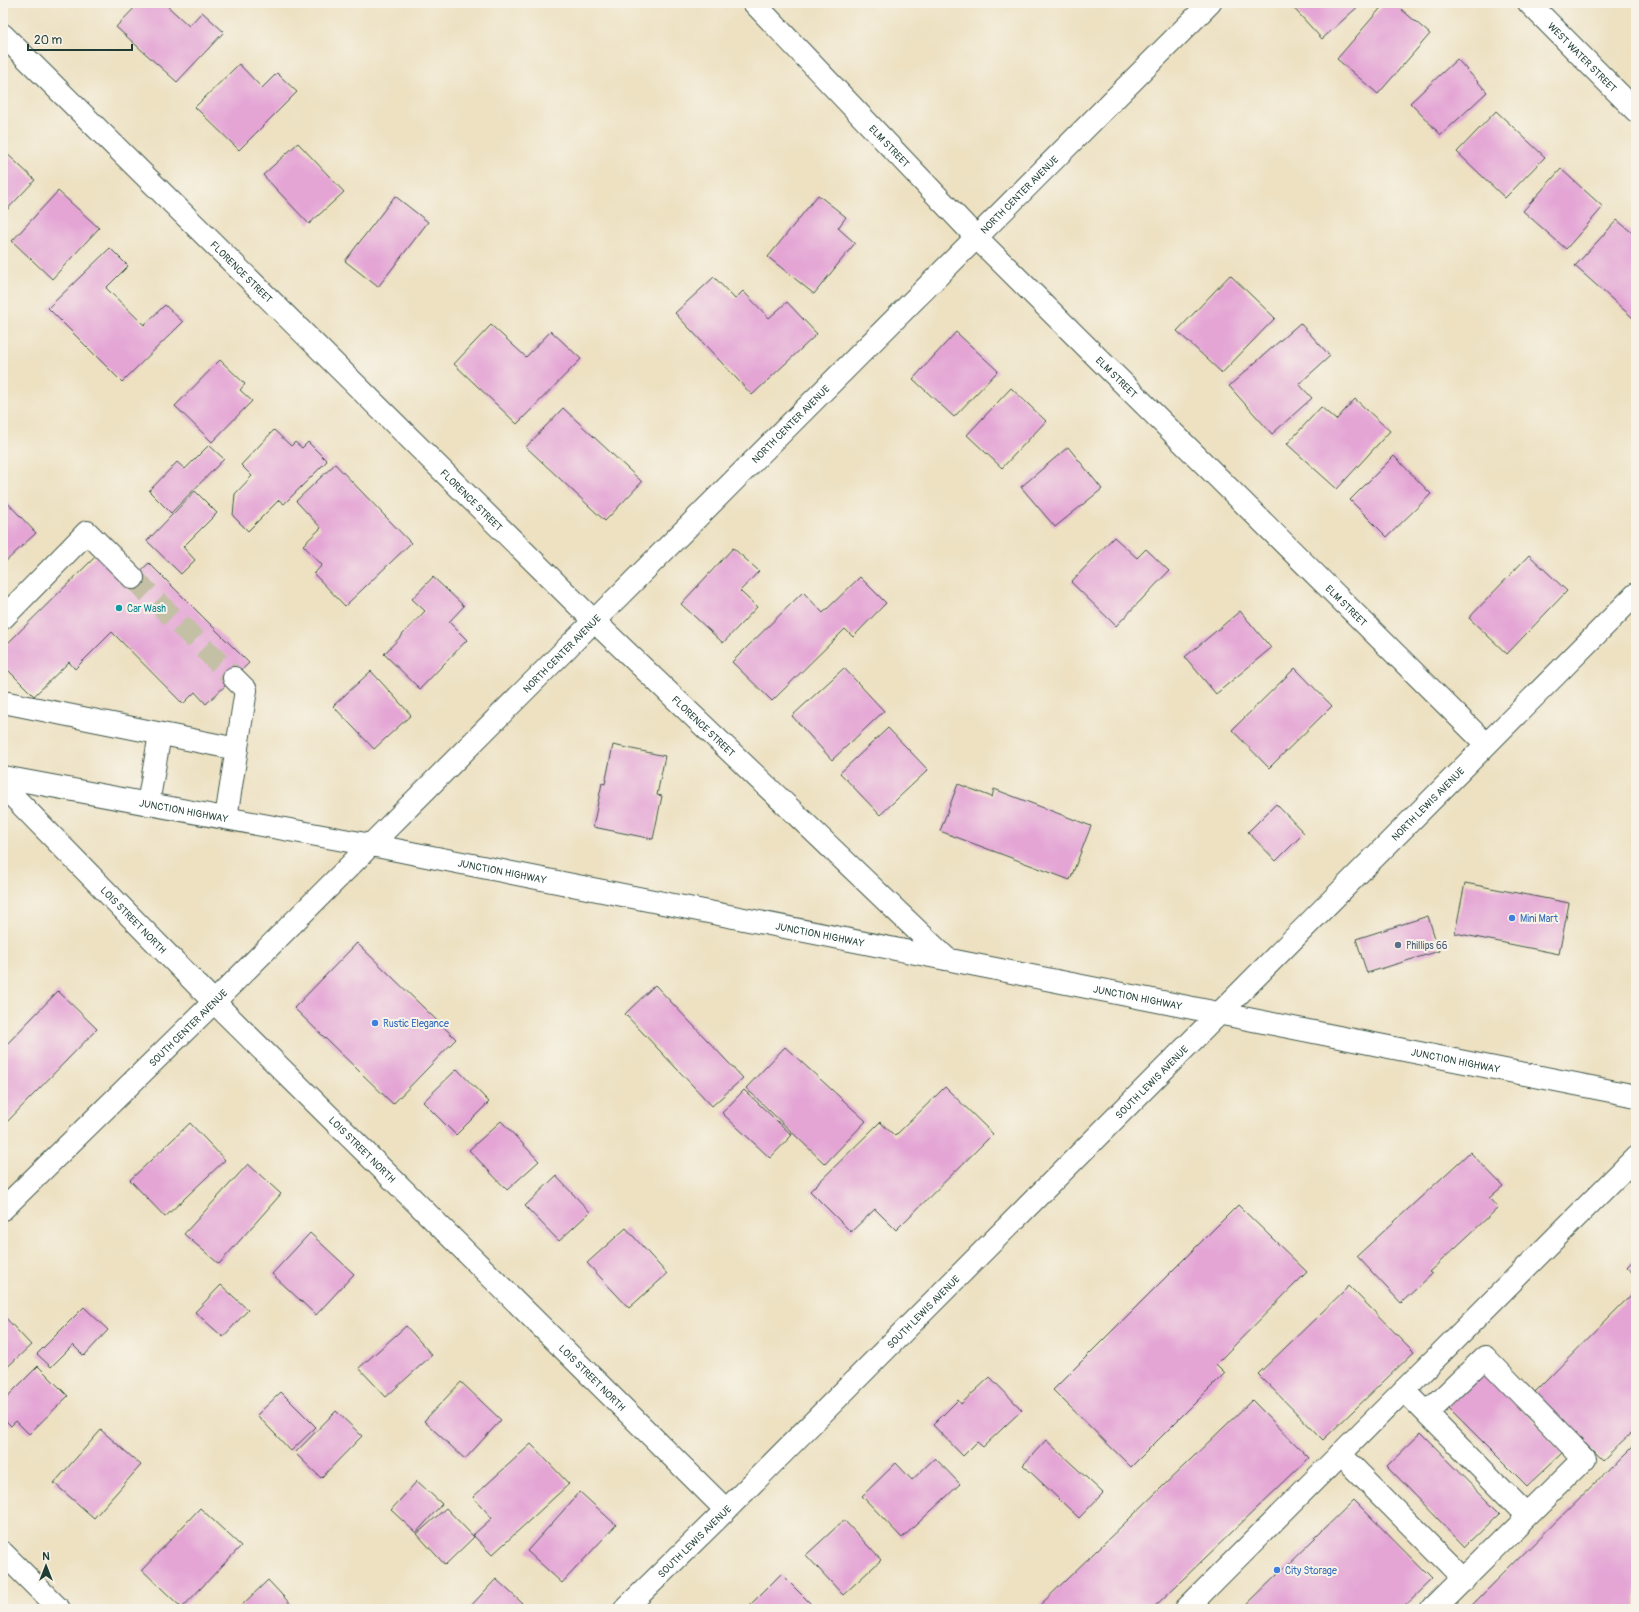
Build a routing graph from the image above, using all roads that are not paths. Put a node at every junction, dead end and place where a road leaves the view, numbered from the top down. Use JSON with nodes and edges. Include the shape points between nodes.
{"nodes":[{"id":1,"x":754,"y":3,"type":"edge"},
{"id":2,"x":1210,"y":3,"type":"edge"},
{"id":3,"x":1529,"y":3,"type":"edge"},
{"id":4,"x":3,"y":35,"type":"edge"},
{"id":5,"x":1636,"y":111,"type":"edge"},
{"id":6,"x":976,"y":238,"type":"junction"},
{"id":7,"x":133,"y":578,"type":"tunnel mouth"},
{"id":8,"x":1636,"y":594,"type":"edge"},
{"id":9,"x":3,"y":618,"type":"edge"},
{"id":10,"x":594,"y":620,"type":"junction"},
{"id":11,"x":234,"y":678,"type":"tunnel mouth"},
{"id":12,"x":3,"y":702,"type":"edge"},
{"id":13,"x":160,"y":734,"type":"junction"},
{"id":14,"x":1486,"y":744,"type":"junction"},
{"id":15,"x":237,"y":749,"type":"junction"},
{"id":16,"x":3,"y":777,"type":"edge"},
{"id":17,"x":3,"y":786,"type":"edge"},
{"id":18,"x":148,"y":804,"type":"junction"},
{"id":19,"x":226,"y":818,"type":"junction"},
{"id":20,"x":370,"y":845,"type":"junction"},
{"id":21,"x":947,"y":959,"type":"junction"},
{"id":22,"x":214,"y":1002,"type":"junction"},
{"id":23,"x":1220,"y":1013,"type":"junction"},
{"id":24,"x":1636,"y":1096,"type":"edge"},
{"id":25,"x":1633,"y":1164,"type":"edge"},
{"id":26,"x":3,"y":1209,"type":"edge"},
{"id":27,"x":1404,"y":1390,"type":"junction"},
{"id":28,"x":1427,"y":1413,"type":"junction"},
{"id":29,"x":1340,"y":1454,"type":"junction"},
{"id":30,"x":726,"y":1510,"type":"junction"},
{"id":31,"x":1528,"y":1515,"type":"junction"},
{"id":32,"x":3,"y":1553,"type":"edge"},
{"id":33,"x":1464,"y":1579,"type":"junction"},
{"id":34,"x":59,"y":1609,"type":"edge"},
{"id":35,"x":625,"y":1609,"type":"edge"},
{"id":36,"x":1186,"y":1609,"type":"edge"},
{"id":37,"x":1433,"y":1609,"type":"edge"}],
"edges":[{"from":1,"to":6,"type":"street","name":"ELM STREET"},
{"from":2,"to":6,"type":"street","name":"NORTH CENTER AVENUE"},
{"from":3,"to":5,"type":"street","name":"WEST WATER STREET"},
{"from":4,"to":10,"type":"street","name":"FLORENCE STREET"},
{"from":6,"to":10,"type":"street","name":"NORTH CENTER AVENUE"},
{"from":6,"to":14,"type":"street","name":"ELM STREET"},
{"from":7,"to":9,"type":"street","via":[[87,532]]},
{"from":8,"to":14,"type":"street","name":"NORTH LEWIS AVENUE"},
{"from":10,"to":20,"type":"street","name":"NORTH CENTER AVENUE"},
{"from":10,"to":21,"type":"street","name":"FLORENCE STREET"},
{"from":11,"to":15,"type":"street","via":[[246,690]]},
{"from":12,"to":13,"type":"street"},
{"from":13,"to":15,"type":"street"},
{"from":13,"to":18,"type":"street"},
{"from":14,"to":23,"type":"street","name":"NORTH LEWIS AVENUE"},
{"from":15,"to":19,"type":"street"},
{"from":16,"to":18,"type":"street","name":"JUNCTION HIGHWAY"},
{"from":17,"to":22,"type":"street","name":"LOIS STREET NORTH"},
{"from":18,"to":19,"type":"street","name":"JUNCTION HIGHWAY"},
{"from":19,"to":20,"type":"street","name":"JUNCTION HIGHWAY"},
{"from":20,"to":21,"type":"street","name":"JUNCTION HIGHWAY"},
{"from":20,"to":22,"type":"street","name":"SOUTH CENTER AVENUE"},
{"from":21,"to":23,"type":"street","name":"JUNCTION HIGHWAY"},
{"from":22,"to":26,"type":"street","name":"SOUTH CENTER AVENUE"},
{"from":22,"to":30,"type":"street","name":"LOIS STREET NORTH"},
{"from":23,"to":24,"type":"street","name":"JUNCTION HIGHWAY"},
{"from":23,"to":30,"type":"street","name":"SOUTH LEWIS AVENUE"},
{"from":25,"to":27,"type":"street"},
{"from":27,"to":28,"type":"street"},
{"from":27,"to":29,"type":"street"},
{"from":28,"to":31,"type":"street"},
{"from":28,"to":31,"type":"street","via":[[1485,1358],[1490,1363],[1584,1459]]},
{"from":29,"to":33,"type":"street"},
{"from":29,"to":36,"type":"street"},
{"from":30,"to":35,"type":"street","name":"SOUTH LEWIS AVENUE"},
{"from":31,"to":33,"type":"street"},
{"from":32,"to":34,"type":"street"},
{"from":33,"to":37,"type":"street"}]}
